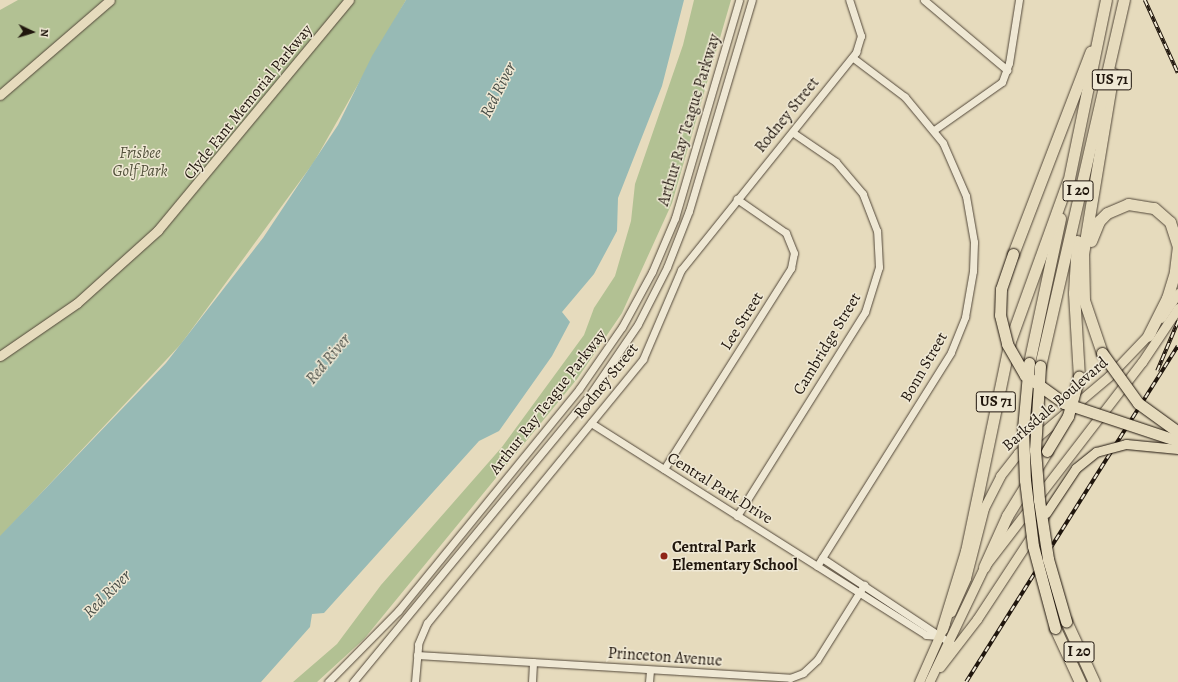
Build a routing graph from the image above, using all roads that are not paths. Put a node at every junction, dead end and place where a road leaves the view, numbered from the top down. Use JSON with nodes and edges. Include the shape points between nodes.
{"nodes":[{"id":1,"x":110,"y":0,"type":"edge"},
{"id":2,"x":349,"y":0,"type":"edge"},
{"id":3,"x":739,"y":0,"type":"edge"},
{"id":4,"x":752,"y":0,"type":"edge"},
{"id":5,"x":849,"y":0,"type":"edge"},
{"id":6,"x":924,"y":0,"type":"edge"},
{"id":7,"x":1019,"y":0,"type":"edge"},
{"id":8,"x":1124,"y":0,"type":"edge"},
{"id":9,"x":1105,"y":5,"type":"edge"},
{"id":10,"x":1121,"y":17,"type":"junction"},
{"id":11,"x":852,"y":57,"type":"junction"},
{"id":12,"x":1007,"y":70,"type":"junction"},
{"id":13,"x":0,"y":95,"type":"edge"},
{"id":14,"x":934,"y":130,"type":"junction"},
{"id":15,"x":792,"y":132,"type":"junction"},
{"id":16,"x":1101,"y":144,"type":"junction"},
{"id":17,"x":1068,"y":181,"type":"junction"},
{"id":18,"x":737,"y":199,"type":"junction"},
{"id":19,"x":1178,"y":293,"type":"edge"},
{"id":20,"x":1178,"y":308,"type":"edge"},
{"id":21,"x":1090,"y":320,"type":"junction"},
{"id":22,"x":1148,"y":336,"type":"junction"},
{"id":23,"x":2,"y":356,"type":"edge"},
{"id":24,"x":591,"y":423,"type":"junction"},
{"id":25,"x":1178,"y":432,"type":"edge"},
{"id":26,"x":1178,"y":441,"type":"edge"},
{"id":27,"x":1178,"y":449,"type":"edge"},
{"id":28,"x":664,"y":469,"type":"junction"},
{"id":29,"x":737,"y":516,"type":"junction"},
{"id":30,"x":822,"y":558,"type":"junction"},
{"id":31,"x":817,"y":566,"type":"junction"},
{"id":32,"x":984,"y":567,"type":"junction"},
{"id":33,"x":864,"y":585,"type":"junction"},
{"id":34,"x":859,"y":593,"type":"junction"},
{"id":35,"x":940,"y":632,"type":"junction"},
{"id":36,"x":948,"y":642,"type":"junction"},
{"id":37,"x":956,"y":646,"type":"junction"},
{"id":38,"x":417,"y":655,"type":"junction"},
{"id":39,"x":533,"y":662,"type":"junction"},
{"id":40,"x":650,"y":670,"type":"junction"},
{"id":41,"x":766,"y":680,"type":"edge"},
{"id":42,"x":328,"y":682,"type":"edge"},
{"id":43,"x":352,"y":682,"type":"edge"},
{"id":44,"x":415,"y":682,"type":"edge"},
{"id":45,"x":532,"y":682,"type":"edge"},
{"id":46,"x":649,"y":682,"type":"edge"},
{"id":47,"x":919,"y":682,"type":"edge"},
{"id":48,"x":930,"y":682,"type":"edge"},
{"id":49,"x":1080,"y":682,"type":"edge"},
{"id":50,"x":1094,"y":682,"type":"edge"}],
"edges":[{"from":1,"to":13,"type":"main road"},
{"from":2,"to":23,"type":"main road","name":"Clyde Fant Memorial Parkway","via":[[158,230],[82,299]]},
{"from":3,"to":42,"type":"street","name":"Arthur Ray Teague Parkway","via":[[675,218],[655,264],[622,327],[579,389],[398,611]]},
{"from":4,"to":43,"type":"street","name":"Arthur Ray Teague Parkway","via":[[689,211],[667,267],[638,324],[591,393]]},
{"from":5,"to":11,"type":"street","name":"Rodney Street","via":[[861,36]]},
{"from":6,"to":12,"type":"street"},
{"from":7,"to":12,"type":"street"},
{"from":8,"to":10,"type":"highway","number":"I 20"},
{"from":9,"to":17,"type":"highway","number":"I 20"},
{"from":9,"to":26,"type":"highway","bridge":true,"via":[[1066,124],[1001,289],[1000,314],[1007,344],[1025,375],[1064,403]]},
{"from":10,"to":16,"type":"highway","number":"US 71"},
{"from":10,"to":50,"type":"highway","number":"I 20","bridge":true,"via":[[1040,366],[1036,421],[1037,484],[1048,559],[1066,621]]},
{"from":11,"to":14,"type":"street","name":"Bonn Street","via":[[897,89]]},
{"from":11,"to":15,"type":"street","name":"Rodney Street"},
{"from":12,"to":14,"type":"street","via":[[997,87]]},
{"from":14,"to":30,"type":"street","name":"Bonn Street","via":[[960,178],[972,227],[974,271],[965,317],[942,368]]},
{"from":15,"to":18,"type":"street","name":"Rodney Street"},
{"from":15,"to":29,"type":"street","name":"Cambridge Street","via":[[836,162],[863,194],[877,231],[879,267],[865,312]]},
{"from":16,"to":21,"type":"highway","via":[[1083,254],[1084,300]]},
{"from":16,"to":32,"type":"highway","number":"US 71","bridge":true,"via":[[1075,260],[1079,376],[1068,416],[1007,516]]},
{"from":17,"to":35,"type":"highway","number":"US 71","via":[[1010,341],[966,551]]},
{"from":17,"to":49,"type":"highway","number":"I 20","bridge":true,"via":[[1029,362],[1023,429],[1024,480],[1032,546],[1055,628]]},
{"from":18,"to":24,"type":"street","name":"Rodney Street","via":[[678,276],[647,354]]},
{"from":18,"to":28,"type":"street","name":"Lee Street","via":[[786,233],[794,253],[791,268]]},
{"from":19,"to":22,"type":"main road","name":"Barksdale Boulevard"},
{"from":20,"to":32,"type":"main road","name":"Barksdale Boulevard","via":[[1142,362]]},
{"from":21,"to":22,"type":"highway","via":[[1090,252],[1093,231],[1099,221],[1116,207],[1142,205],[1154,208],[1170,222],[1178,246],[1172,286]]},
{"from":21,"to":25,"type":"highway","bridge":true,"via":[[1102,353],[1138,403]]},
{"from":22,"to":35,"type":"main road","name":"Barksdale Boulevard","via":[[1109,376],[1018,453],[1000,476],[984,508],[963,588]]},
{"from":24,"to":28,"type":"street","name":"Central Park Drive"},
{"from":24,"to":38,"type":"street","name":"Rodney Street","via":[[431,617],[422,633]]},
{"from":27,"to":37,"type":"main road","bridge":true,"via":[[1126,444],[1096,452],[1076,468]]},
{"from":28,"to":29,"type":"street","name":"Central Park Drive"},
{"from":29,"to":31,"type":"street","name":"Central Park Drive","via":[[766,537]]},
{"from":30,"to":31,"type":"street","name":"Bonn Street"},
{"from":30,"to":33,"type":"street","name":"Central Park Drive"},
{"from":31,"to":34,"type":"street","name":"Central Park Drive"},
{"from":32,"to":36,"type":"main road","name":"Barksdale Boulevard","number":"US 71"},
{"from":33,"to":34,"type":"street","name":"Princeton Avenue"},
{"from":33,"to":35,"type":"street","name":"Central Park Drive"},
{"from":34,"to":35,"type":"street","name":"Central Park Drive","via":[[926,635]]},
{"from":34,"to":41,"type":"street","name":"Princeton Avenue","via":[[809,669],[790,678]]},
{"from":35,"to":36,"type":"street","name":"Central Park Drive"},
{"from":35,"to":47,"type":"main road","name":"Barksdale Boulevard","number":"US 71"},
{"from":36,"to":37,"type":"street","name":"Central Park Drive"},
{"from":36,"to":48,"type":"main road","name":"Barksdale Boulevard","number":"US 71"},
{"from":37,"to":48,"type":"main road"},
{"from":38,"to":39,"type":"street","name":"Princeton Avenue"},
{"from":38,"to":44,"type":"street","name":"Rodney Street"},
{"from":39,"to":40,"type":"street","name":"Princeton Avenue"},
{"from":39,"to":45,"type":"street"},
{"from":40,"to":41,"type":"street","name":"Princeton Avenue"},
{"from":40,"to":46,"type":"street"}]}
